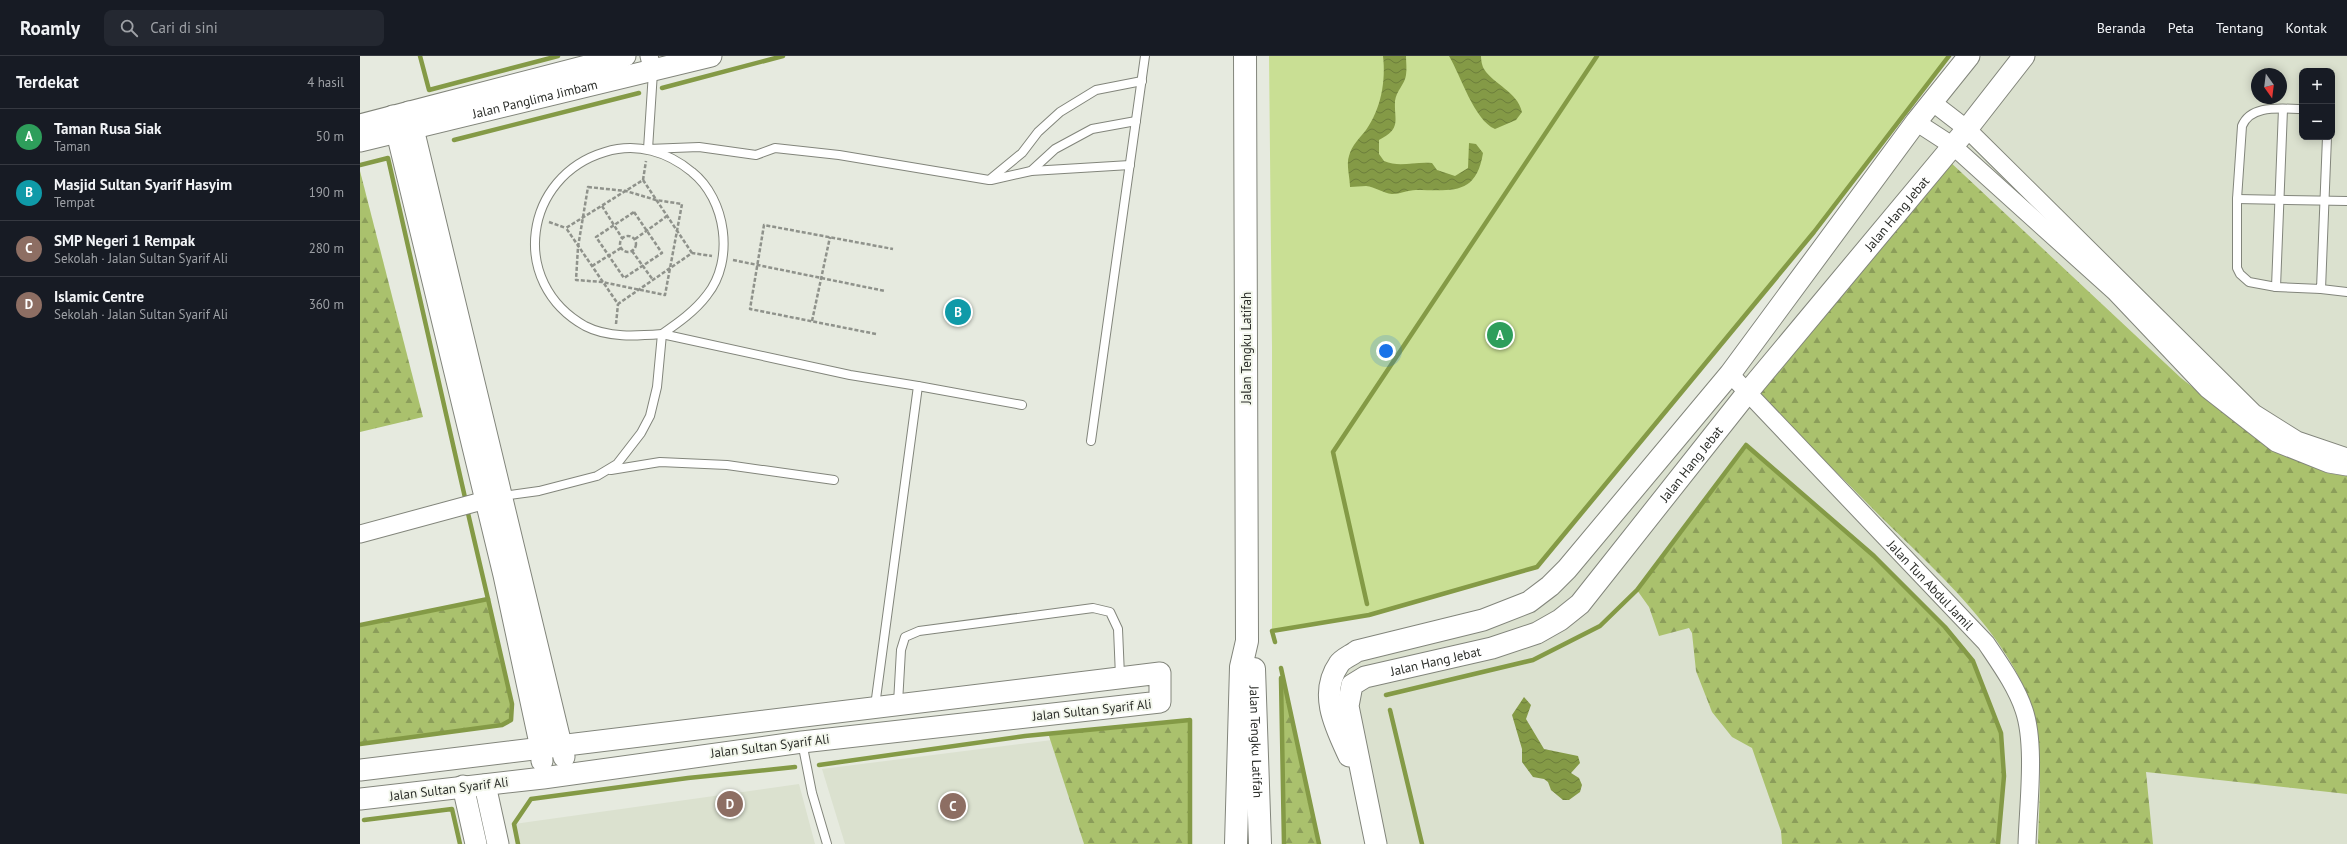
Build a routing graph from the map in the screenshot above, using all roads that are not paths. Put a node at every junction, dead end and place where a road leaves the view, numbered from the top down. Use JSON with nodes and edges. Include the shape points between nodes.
{"nodes":[{"id":1,"x":625,"y":56,"type":"edge"},
{"id":2,"x":711,"y":56,"type":"edge"},
{"id":3,"x":1145,"y":56,"type":"edge"},
{"id":4,"x":1245,"y":56,"type":"edge"},
{"id":5,"x":1969,"y":56,"type":"edge"},
{"id":6,"x":2024,"y":56,"type":"edge"},
{"id":7,"x":651,"y":64,"type":"edge"},
{"id":8,"x":1142,"y":81,"type":"junction"},
{"id":9,"x":1932,"y":102,"type":"junction"},
{"id":10,"x":2283,"y":109,"type":"junction"},
{"id":11,"x":2299,"y":109,"type":"edge"},
{"id":12,"x":1136,"y":121,"type":"junction"},
{"id":13,"x":403,"y":122,"type":"junction"},
{"id":14,"x":1916,"y":122,"type":"junction"},
{"id":15,"x":360,"y":125,"type":"edge"},
{"id":16,"x":1967,"y":129,"type":"junction"},
{"id":17,"x":2328,"y":140,"type":"edge"},
{"id":18,"x":360,"y":141,"type":"edge"},
{"id":19,"x":1953,"y":146,"type":"junction"},
{"id":20,"x":648,"y":149,"type":"junction"},
{"id":21,"x":1130,"y":165,"type":"junction"},
{"id":22,"x":1031,"y":171,"type":"junction"},
{"id":23,"x":989,"y":180,"type":"junction"},
{"id":24,"x":2237,"y":199,"type":"junction"},
{"id":25,"x":2281,"y":200,"type":"junction"},
{"id":26,"x":2324,"y":200,"type":"junction"},
{"id":27,"x":2347,"y":201,"type":"edge"},
{"id":28,"x":2276,"y":287,"type":"junction"},
{"id":29,"x":2321,"y":289,"type":"junction"},
{"id":30,"x":2347,"y":292,"type":"edge"},
{"id":31,"x":662,"y":334,"type":"junction"},
{"id":32,"x":1730,"y":374,"type":"junction"},
{"id":33,"x":918,"y":386,"type":"junction"},
{"id":34,"x":1747,"y":393,"type":"junction"},
{"id":35,"x":1022,"y":405,"type":"dead end"},
{"id":36,"x":1091,"y":441,"type":"dead end"},
{"id":37,"x":2347,"y":457,"type":"edge"},
{"id":38,"x":2347,"y":467,"type":"edge"},
{"id":39,"x":610,"y":470,"type":"junction"},
{"id":40,"x":834,"y":480,"type":"dead end"},
{"id":41,"x":494,"y":498,"type":"junction"},
{"id":42,"x":360,"y":534,"type":"edge"},
{"id":43,"x":1247,"y":641,"type":"junction"},
{"id":44,"x":1120,"y":676,"type":"junction"},
{"id":45,"x":898,"y":703,"type":"junction"},
{"id":46,"x":875,"y":706,"type":"junction"},
{"id":47,"x":802,"y":742,"type":"junction"},
{"id":48,"x":563,"y":744,"type":"junction"},
{"id":49,"x":540,"y":748,"type":"junction"},
{"id":50,"x":360,"y":770,"type":"edge"},
{"id":51,"x":567,"y":774,"type":"junction"},
{"id":52,"x":543,"y":778,"type":"junction"},
{"id":53,"x":485,"y":785,"type":"junction"},
{"id":54,"x":1363,"y":785,"type":"junction"},
{"id":55,"x":463,"y":786,"type":"junction"},
{"id":56,"x":360,"y":799,"type":"edge"},
{"id":57,"x":476,"y":844,"type":"edge"},
{"id":58,"x":498,"y":844,"type":"edge"},
{"id":59,"x":827,"y":844,"type":"edge"},
{"id":60,"x":1236,"y":844,"type":"edge"},
{"id":61,"x":1260,"y":844,"type":"edge"},
{"id":62,"x":1376,"y":844,"type":"edge"},
{"id":63,"x":2027,"y":844,"type":"edge"}],
"edges":[{"from":1,"to":13,"type":"street","name":"Jalan Panglima Jimbam"},
{"from":2,"to":7,"type":"street","name":"Jalan Panglima Jimbam"},
{"from":3,"to":8,"type":"lane"},
{"from":4,"to":43,"type":"main road","name":"Jalan Tengku Latifah"},
{"from":5,"to":9,"type":"street","name":"Jalan Hang Jebat"},
{"from":6,"to":16,"type":"street","name":"Jalan Hang Jebat"},
{"from":7,"to":13,"type":"street","name":"Jalan Panglima Jimbam"},
{"from":7,"to":20,"type":"lane"},
{"from":8,"to":12,"type":"lane"},
{"from":8,"to":23,"type":"lane","via":[[1096,90],[1060,112],[1038,132],[1022,153]]},
{"from":9,"to":14,"type":"street","name":"Jalan Hang Jebat"},
{"from":9,"to":16,"type":"street"},
{"from":10,"to":11,"type":"lane"},
{"from":10,"to":24,"type":"lane","via":[[2254,112],[2245,119],[2242,126]]},
{"from":10,"to":25,"type":"lane"},
{"from":12,"to":21,"type":"lane"},
{"from":12,"to":22,"type":"lane","via":[[1092,129],[1055,149]]},
{"from":13,"to":15,"type":"street","name":"Jalan Panglima Jimbam"},
{"from":13,"to":18,"type":"street","name":"Jalan Panglima Jimbam"},
{"from":13,"to":41,"type":"street"},
{"from":14,"to":19,"type":"street"},
{"from":14,"to":32,"type":"street","name":"Jalan Hang Jebat"},
{"from":16,"to":19,"type":"street","name":"Jalan Hang Jebat"},
{"from":16,"to":37,"type":"street","via":[[2254,413],[2297,440]]},
{"from":17,"to":26,"type":"lane"},
{"from":19,"to":34,"type":"street","name":"Jalan Hang Jebat"},
{"from":19,"to":38,"type":"street","via":[[2115,292],[2207,389],[2276,443],[2329,464]]},
{"from":20,"to":23,"type":"lane","via":[[699,147],[756,155],[775,148],[839,155]]},
{"from":20,"to":31,"type":"lane","via":[[677,160],[701,179],[717,206],[724,235],[721,266],[708,294],[687,317]]},
{"from":20,"to":31,"type":"lane","via":[[617,148],[588,157],[562,175],[547,195],[537,219],[534,244],[538,269],[548,292],[565,312],[585,326],[615,335]]},
{"from":21,"to":22,"type":"lane"},
{"from":21,"to":36,"type":"lane"},
{"from":22,"to":23,"type":"lane"},
{"from":24,"to":25,"type":"lane"},
{"from":24,"to":28,"type":"lane","via":[[2238,268],[2249,282]]},
{"from":25,"to":26,"type":"lane"},
{"from":25,"to":28,"type":"lane"},
{"from":26,"to":27,"type":"lane"},
{"from":26,"to":29,"type":"lane"},
{"from":28,"to":29,"type":"lane"},
{"from":29,"to":30,"type":"lane"},
{"from":31,"to":33,"type":"lane","via":[[850,375]]},
{"from":31,"to":39,"type":"lane","via":[[650,416],[628,451]]},
{"from":32,"to":34,"type":"street","name":"Jalan Tun Abdul Jamil"},
{"from":32,"to":54,"type":"street","name":"Jalan Hang Jebat","via":[[1567,569],[1529,602],[1483,620],[1357,652],[1339,663],[1329,688],[1333,721]]},
{"from":33,"to":35,"type":"lane"},
{"from":33,"to":46,"type":"lane"},
{"from":34,"to":54,"type":"street","name":"Jalan Hang Jebat","via":[[1580,604],[1560,620],[1537,633],[1492,648],[1365,677],[1352,685],[1348,706]]},
{"from":34,"to":63,"type":"street","name":"Jalan Tun Abdul Jamil","via":[[1986,643],[2006,672],[2024,710],[2030,747]]},
{"from":39,"to":40,"type":"lane","via":[[660,462],[727,465]]},
{"from":39,"to":41,"type":"lane","via":[[579,481]]},
{"from":41,"to":42,"type":"street"},
{"from":41,"to":48,"type":"street"},
{"from":41,"to":49,"type":"street","via":[[504,575]]},
{"from":43,"to":60,"type":"main road","name":"Jalan Tengku Latifah","via":[[1241,667]]},
{"from":43,"to":61,"type":"main road","name":"Jalan Tengku Latifah","via":[[1254,666]]},
{"from":44,"to":45,"type":"street","name":"Jalan Sultan Syarif Ali"},
{"from":44,"to":45,"type":"lane","via":[[1118,629],[1110,612],[1092,608],[919,631],[905,637],[901,650]]},
{"from":44,"to":47,"type":"street","name":"Jalan Sultan Syarif Ali","via":[[1160,672],[1160,702]]},
{"from":45,"to":46,"type":"street","name":"Jalan Sultan Syarif Ali"},
{"from":46,"to":48,"type":"street","name":"Jalan Sultan Syarif Ali"},
{"from":47,"to":51,"type":"street","name":"Jalan Sultan Syarif Ali"},
{"from":47,"to":59,"type":"lane","via":[[812,793]]},
{"from":48,"to":49,"type":"street","name":"Jalan Sultan Syarif Ali"},
{"from":48,"to":51,"type":"street"},
{"from":49,"to":50,"type":"street","name":"Jalan Sultan Syarif Ali"},
{"from":49,"to":52,"type":"street"},
{"from":51,"to":52,"type":"street","name":"Jalan Sultan Syarif Ali"},
{"from":52,"to":53,"type":"street","name":"Jalan Sultan Syarif Ali"},
{"from":53,"to":55,"type":"street","name":"Jalan Sultan Syarif Ali"},
{"from":53,"to":58,"type":"street"},
{"from":54,"to":62,"type":"street","name":"Jalan Hang Jebat"},
{"from":55,"to":56,"type":"street","name":"Jalan Sultan Syarif Ali"},
{"from":55,"to":57,"type":"street"}]}
